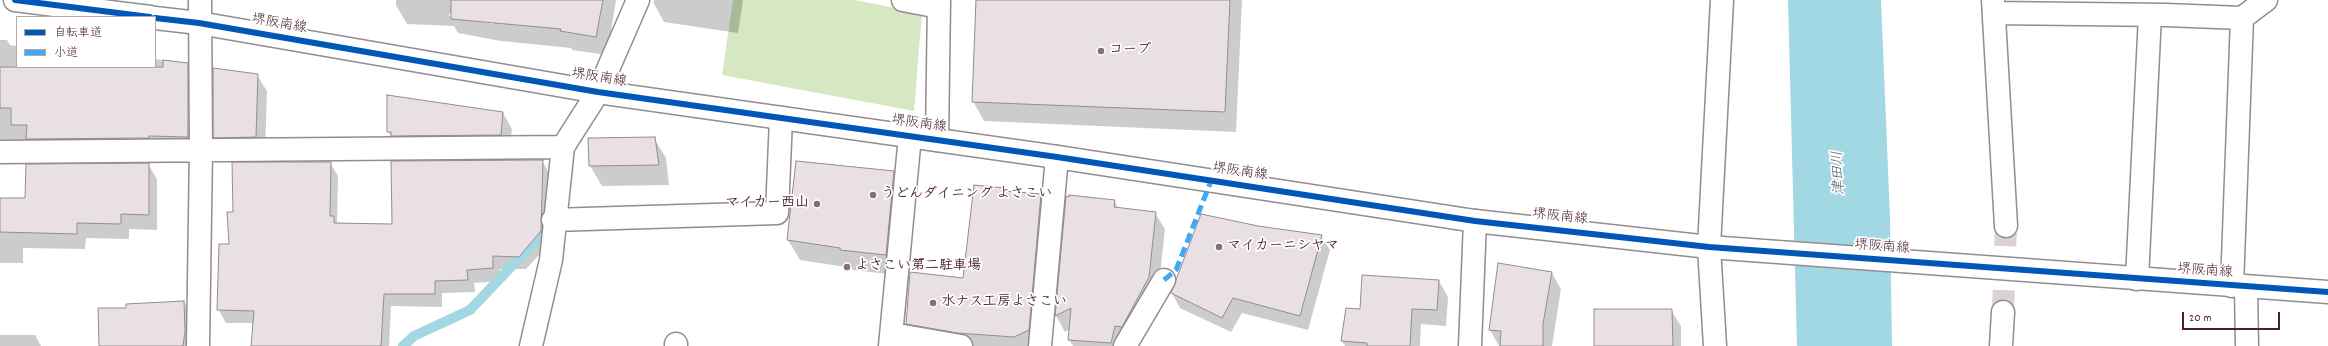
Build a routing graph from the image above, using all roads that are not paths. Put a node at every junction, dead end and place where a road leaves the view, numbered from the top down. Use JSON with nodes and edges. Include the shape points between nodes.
{"nodes":[{"id":1,"x":15,"y":0,"type":"edge"},
{"id":2,"x":200,"y":0,"type":"edge"},
{"id":3,"x":638,"y":0,"type":"edge"},
{"id":4,"x":903,"y":0,"type":"edge"},
{"id":5,"x":1722,"y":0,"type":"edge"},
{"id":6,"x":2266,"y":0,"type":"edge"},
{"id":7,"x":939,"y":4,"type":"edge"},
{"id":8,"x":1994,"y":7,"type":"edge"},
{"id":9,"x":2161,"y":10,"type":"edge"},
{"id":10,"x":142,"y":16,"type":"edge"},
{"id":11,"x":156,"y":18,"type":"edge"},
{"id":12,"x":2242,"y":18,"type":"junction"},
{"id":13,"x":199,"y":23,"type":"junction"},
{"id":14,"x":598,"y":92,"type":"junction"},
{"id":15,"x":781,"y":118,"type":"junction"},
{"id":16,"x":910,"y":136,"type":"junction"},
{"id":17,"x":937,"y":140,"type":"junction"},
{"id":18,"x":563,"y":147,"type":"junction"},
{"id":19,"x":201,"y":150,"type":"junction"},
{"id":20,"x":0,"y":152,"type":"edge"},
{"id":21,"x":1057,"y":157,"type":"junction"},
{"id":22,"x":554,"y":220,"type":"junction"},
{"id":23,"x":1475,"y":221,"type":"junction"},
{"id":24,"x":2006,"y":226,"type":"tunnel mouth"},
{"id":25,"x":1708,"y":247,"type":"junction"},
{"id":26,"x":2137,"y":279,"type":"junction"},
{"id":27,"x":1164,"y":280,"type":"dead end"},
{"id":28,"x":2239,"y":286,"type":"junction"},
{"id":29,"x":2328,"y":292,"type":"edge"},
{"id":30,"x":2003,"y":312,"type":"tunnel mouth"},
{"id":31,"x":891,"y":340,"type":"edge"},
{"id":32,"x":198,"y":346,"type":"edge"},
{"id":33,"x":531,"y":346,"type":"edge"},
{"id":34,"x":961,"y":346,"type":"edge"},
{"id":35,"x":1041,"y":346,"type":"edge"},
{"id":36,"x":1125,"y":346,"type":"edge"},
{"id":37,"x":1470,"y":346,"type":"edge"},
{"id":38,"x":1715,"y":346,"type":"edge"},
{"id":39,"x":2002,"y":346,"type":"edge"},
{"id":40,"x":2247,"y":346,"type":"edge"}],
"edges":[{"from":1,"to":10,"type":"street"},
{"from":2,"to":13,"type":"street"},
{"from":3,"to":14,"type":"street"},
{"from":4,"to":7,"type":"street"},
{"from":5,"to":25,"type":"street"},
{"from":6,"to":12,"type":"street"},
{"from":7,"to":17,"type":"street"},
{"from":8,"to":9,"type":"street"},
{"from":8,"to":24,"type":"street"},
{"from":9,"to":12,"type":"street"},
{"from":9,"to":26,"type":"street"},
{"from":11,"to":13,"type":"street","name":"堺阪南線"},
{"from":12,"to":28,"type":"street"},
{"from":13,"to":14,"type":"street","name":"堺阪南線"},
{"from":13,"to":19,"type":"street"},
{"from":14,"to":15,"type":"street","name":"堺阪南線"},
{"from":14,"to":18,"type":"street"},
{"from":15,"to":16,"type":"street","name":"堺阪南線"},
{"from":15,"to":22,"type":"street","via":[[777,213]]},
{"from":16,"to":17,"type":"street","name":"堺阪南線"},
{"from":16,"to":31,"type":"street"},
{"from":17,"to":21,"type":"street","name":"堺阪南線"},
{"from":18,"to":19,"type":"street"},
{"from":18,"to":22,"type":"street"},
{"from":19,"to":20,"type":"street"},
{"from":19,"to":32,"type":"street"},
{"from":21,"to":23,"type":"street","name":"堺阪南線"},
{"from":21,"to":35,"type":"street"},
{"from":22,"to":33,"type":"street","via":[[551,260]]},
{"from":23,"to":25,"type":"street","name":"堺阪南線"},
{"from":23,"to":37,"type":"street"},
{"from":25,"to":26,"type":"street","name":"堺阪南線"},
{"from":25,"to":38,"type":"street"},
{"from":26,"to":28,"type":"street","name":"堺阪南線"},
{"from":27,"to":36,"type":"street"},
{"from":28,"to":29,"type":"street","name":"堺阪南線"},
{"from":28,"to":40,"type":"street"},
{"from":30,"to":39,"type":"street"},
{"from":31,"to":34,"type":"street"}]}
